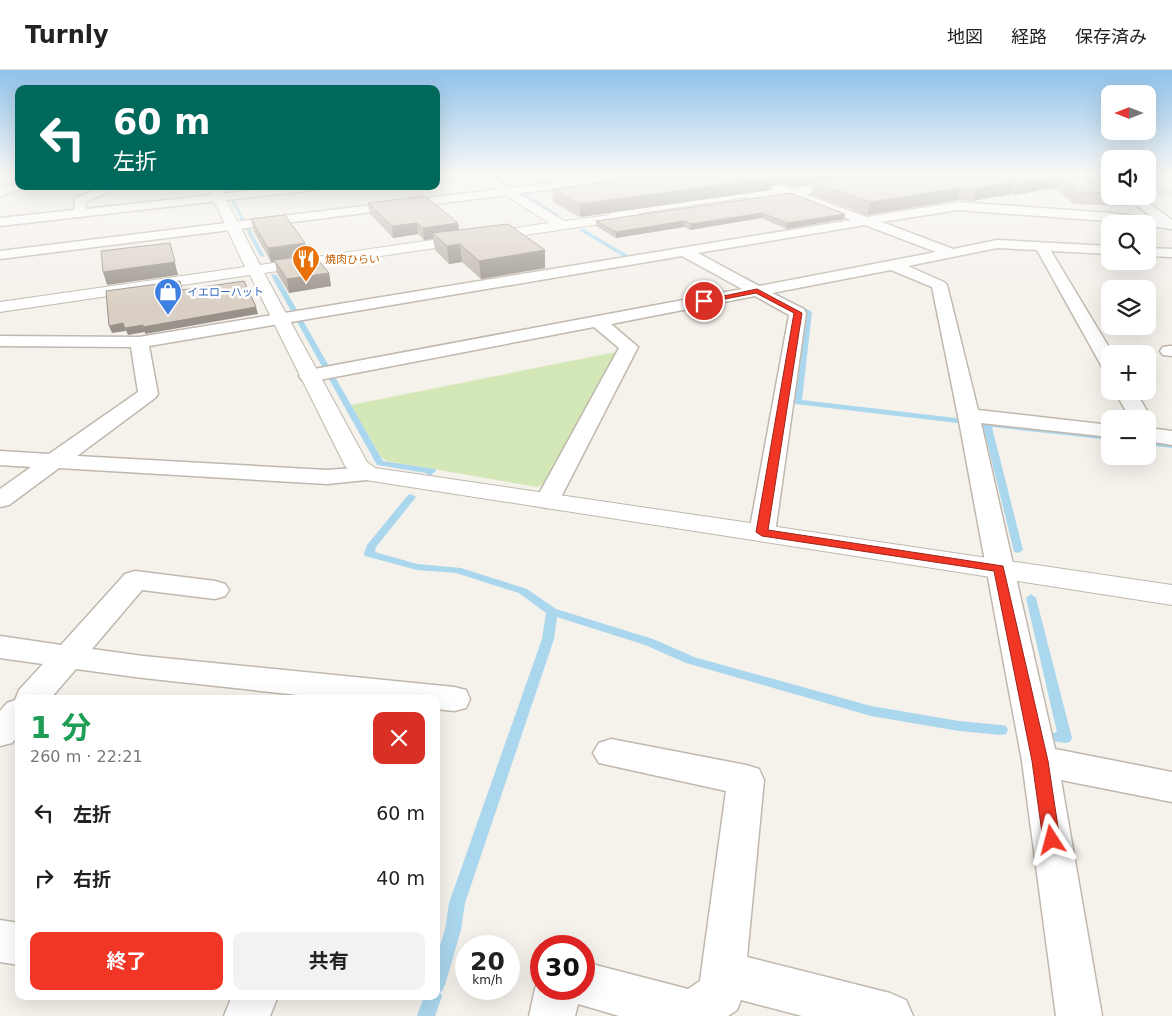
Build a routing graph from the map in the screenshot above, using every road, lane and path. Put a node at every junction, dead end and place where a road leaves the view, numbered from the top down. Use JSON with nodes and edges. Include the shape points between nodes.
{"nodes":[{"id":1,"x":39,"y":218,"type":"edge"},
{"id":2,"x":237,"y":218,"type":"edge"},
{"id":3,"x":296,"y":218,"type":"edge"},
{"id":4,"x":552,"y":218,"type":"edge"},
{"id":5,"x":593,"y":218,"type":"edge"},
{"id":6,"x":858,"y":218,"type":"edge"},
{"id":7,"x":885,"y":218,"type":"edge"},
{"id":8,"x":1120,"y":218,"type":"edge"},
{"id":9,"x":1161,"y":218,"type":"edge"},
{"id":10,"x":866,"y":221,"type":"junction"},
{"id":11,"x":0,"y":222,"type":"edge"},
{"id":12,"x":559,"y":223,"type":"junction"},
{"id":13,"x":241,"y":225,"type":"junction"},
{"id":14,"x":1172,"y":226,"type":"edge"},
{"id":15,"x":1042,"y":247,"type":"junction"},
{"id":16,"x":1101,"y":250,"type":"edge"},
{"id":17,"x":684,"y":251,"type":"junction"},
{"id":18,"x":1156,"y":252,"type":"edge"},
{"id":19,"x":951,"y":253,"type":"junction"},
{"id":20,"x":1172,"y":253,"type":"edge"},
{"id":21,"x":0,"y":255,"type":"edge"},
{"id":22,"x":893,"y":265,"type":"junction"},
{"id":23,"x":252,"y":267,"type":"junction"},
{"id":24,"x":762,"y":290,"type":"junction"},
{"id":25,"x":0,"y":300,"type":"edge"},
{"id":26,"x":0,"y":307,"type":"edge"},
{"id":27,"x":292,"y":317,"type":"junction"},
{"id":28,"x":597,"y":321,"type":"junction"},
{"id":29,"x":0,"y":341,"type":"edge"},
{"id":30,"x":139,"y":342,"type":"junction"},
{"id":31,"x":1101,"y":349,"type":"edge"},
{"id":32,"x":322,"y":374,"type":"junction"},
{"id":33,"x":970,"y":420,"type":"junction"},
{"id":34,"x":1101,"y":430,"type":"edge"},
{"id":35,"x":1156,"y":433,"type":"edge"},
{"id":36,"x":1172,"y":438,"type":"edge"},
{"id":37,"x":0,"y":458,"type":"edge"},
{"id":38,"x":53,"y":462,"type":"junction"},
{"id":39,"x":368,"y":474,"type":"junction"},
{"id":40,"x":0,"y":500,"type":"edge"},
{"id":41,"x":547,"y":501,"type":"junction"},
{"id":42,"x":762,"y":532,"type":"junction"},
{"id":43,"x":999,"y":568,"type":"junction"},
{"id":44,"x":215,"y":590,"type":"dead end"},
{"id":45,"x":1172,"y":595,"type":"edge"},
{"id":46,"x":0,"y":647,"type":"edge"},
{"id":47,"x":68,"y":657,"type":"junction"},
{"id":48,"x":364,"y":694,"type":"edge"},
{"id":49,"x":35,"y":695,"type":"edge"},
{"id":50,"x":382,"y":695,"type":"edge"},
{"id":51,"x":440,"y":698,"type":"edge"},
{"id":52,"x":454,"y":699,"type":"dead end"},
{"id":53,"x":15,"y":716,"type":"edge"},
{"id":54,"x":0,"y":733,"type":"edge"},
{"id":55,"x":611,"y":753,"type":"dead end"},
{"id":56,"x":1040,"y":761,"type":"junction"},
{"id":57,"x":1172,"y":787,"type":"edge"},
{"id":58,"x":0,"y":941,"type":"edge"},
{"id":59,"x":15,"y":943,"type":"edge"},
{"id":60,"x":723,"y":973,"type":"junction"},
{"id":61,"x":595,"y":987,"type":"edge"},
{"id":62,"x":253,"y":1000,"type":"edge"},
{"id":63,"x":556,"y":1000,"type":"edge"},
{"id":64,"x":247,"y":1016,"type":"edge"},
{"id":65,"x":552,"y":1016,"type":"edge"},
{"id":66,"x":890,"y":1016,"type":"edge"},
{"id":67,"x":1079,"y":1016,"type":"edge"}],
"edges":[{"from":1,"to":11,"type":"street"},
{"from":2,"to":13,"type":"street"},
{"from":3,"to":13,"type":"street"},
{"from":4,"to":12,"type":"street"},
{"from":5,"to":12,"type":"street"},
{"from":6,"to":10,"type":"street"},
{"from":7,"to":10,"type":"street"},
{"from":8,"to":14,"type":"street"},
{"from":9,"to":14,"type":"street"},
{"from":10,"to":17,"type":"street"},
{"from":10,"to":19,"type":"street"},
{"from":12,"to":23,"type":"street"},
{"from":13,"to":21,"type":"street"},
{"from":13,"to":23,"type":"street"},
{"from":15,"to":16,"type":"street"},
{"from":15,"to":19,"type":"street","via":[[997,244]]},
{"from":15,"to":31,"type":"street"},
{"from":17,"to":24,"type":"street"},
{"from":17,"to":27,"type":"street"},
{"from":18,"to":20,"type":"street"},
{"from":19,"to":22,"type":"street"},
{"from":22,"to":24,"type":"street"},
{"from":22,"to":33,"type":"street","via":[[939,284]]},
{"from":23,"to":25,"type":"street"},
{"from":23,"to":26,"type":"street"},
{"from":23,"to":27,"type":"street"},
{"from":24,"to":28,"type":"street"},
{"from":24,"to":42,"type":"street","via":[[798,313]]},
{"from":27,"to":30,"type":"street"},
{"from":27,"to":32,"type":"street"},
{"from":28,"to":32,"type":"street"},
{"from":28,"to":41,"type":"street","via":[[629,347]]},
{"from":29,"to":30,"type":"street"},
{"from":30,"to":38,"type":"street","via":[[148,394]]},
{"from":32,"to":39,"type":"street","via":[[357,466]]},
{"from":33,"to":34,"type":"street"},
{"from":33,"to":43,"type":"street"},
{"from":35,"to":36,"type":"street"},
{"from":37,"to":38,"type":"street"},
{"from":38,"to":39,"type":"street","via":[[333,478]]},
{"from":38,"to":40,"type":"street"},
{"from":39,"to":41,"type":"street"},
{"from":41,"to":42,"type":"street"},
{"from":42,"to":43,"type":"street"},
{"from":43,"to":45,"type":"street"},
{"from":43,"to":56,"type":"street"},
{"from":44,"to":47,"type":"street","via":[[135,580]]},
{"from":46,"to":47,"type":"street"},
{"from":47,"to":48,"type":"street"},
{"from":47,"to":49,"type":"street"},
{"from":48,"to":50,"type":"street"},
{"from":51,"to":52,"type":"street"},
{"from":53,"to":54,"type":"street"},
{"from":55,"to":60,"type":"street","via":[[746,780]]},
{"from":56,"to":57,"type":"street"},
{"from":56,"to":67,"type":"street"},
{"from":58,"to":59,"type":"street"},
{"from":60,"to":61,"type":"street","via":[[721,994],[692,1013]]},
{"from":60,"to":66,"type":"street"},
{"from":62,"to":64,"type":"street"},
{"from":63,"to":65,"type":"street"}]}
